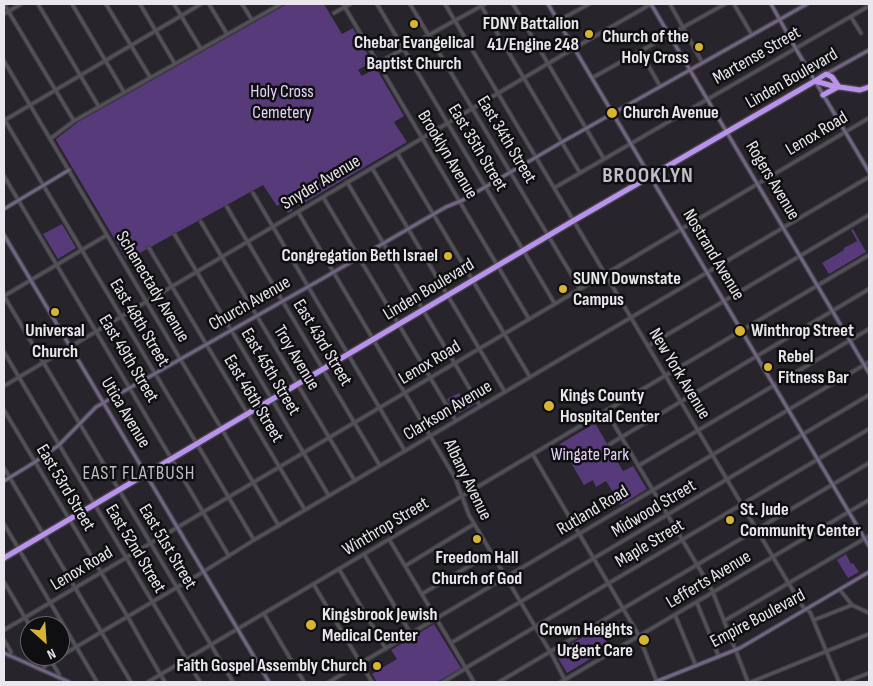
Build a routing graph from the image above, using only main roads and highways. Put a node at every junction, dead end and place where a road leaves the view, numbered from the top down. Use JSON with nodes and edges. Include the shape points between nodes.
{"nodes":[{"id":1,"x":548,"y":4,"type":"edge"},
{"id":2,"x":651,"y":4,"type":"edge"},
{"id":3,"x":771,"y":4,"type":"edge"},
{"id":4,"x":807,"y":4,"type":"edge"},
{"id":5,"x":779,"y":20,"type":"junction"},
{"id":6,"x":869,"y":50,"type":"edge"},
{"id":7,"x":689,"y":69,"type":"junction"},
{"id":8,"x":826,"y":74,"type":"junction"},
{"id":9,"x":815,"y":81,"type":"junction"},
{"id":10,"x":839,"y":86,"type":"junction"},
{"id":11,"x":869,"y":87,"type":"edge"},
{"id":12,"x":823,"y":95,"type":"junction"},
{"id":13,"x":612,"y":113,"type":"junction"},
{"id":14,"x":727,"y":132,"type":"junction"},
{"id":15,"x":69,"y":170,"type":"road end"},
{"id":16,"x":869,"y":172,"type":"edge"},
{"id":17,"x":650,"y":176,"type":"junction"},
{"id":18,"x":4,"y":209,"type":"edge"},
{"id":19,"x":4,"y":235,"type":"edge"},
{"id":20,"x":869,"y":373,"type":"edge"},
{"id":21,"x":103,"y":403,"type":"junction"},
{"id":22,"x":146,"y":474,"type":"junction"},
{"id":23,"x":4,"y":482,"type":"edge"},
{"id":24,"x":869,"y":546,"type":"edge"},
{"id":25,"x":4,"y":558,"type":"edge"},
{"id":26,"x":869,"y":572,"type":"edge"},
{"id":27,"x":4,"y":653,"type":"edge"},
{"id":28,"x":69,"y":682,"type":"edge"},
{"id":29,"x":269,"y":682,"type":"edge"},
{"id":30,"x":656,"y":682,"type":"edge"}],
"edges":[{"from":1,"to":13,"type":"main road","name":"Nostrand Avenue"},
{"from":2,"to":7,"type":"main road","name":"Rogers Avenue"},
{"from":3,"to":5,"type":"main road"},
{"from":4,"to":5,"type":"main road","name":"Church Avenue"},
{"from":5,"to":7,"type":"main road","name":"Church Avenue"},
{"from":5,"to":9,"type":"main road"},
{"from":6,"to":8,"type":"main road","name":"Linden Boulevard"},
{"from":7,"to":13,"type":"main road","name":"Church Avenue"},
{"from":7,"to":14,"type":"main road","name":"Rogers Avenue"},
{"from":8,"to":9,"type":"highway","name":"Linden Boulevard"},
{"from":8,"to":10,"type":"highway"},
{"from":9,"to":10,"type":"highway"},
{"from":9,"to":12,"type":"main road"},
{"from":9,"to":14,"type":"highway","name":"Linden Boulevard"},
{"from":10,"to":11,"type":"highway","via":[[860,90]]},
{"from":10,"to":12,"type":"highway"},
{"from":12,"to":16,"type":"main road"},
{"from":13,"to":17,"type":"main road","name":"Nostrand Avenue"},
{"from":13,"to":21,"type":"main road","name":"Church Avenue"},
{"from":14,"to":17,"type":"highway","name":"Linden Boulevard"},
{"from":14,"to":20,"type":"main road","name":"Rogers Avenue"},
{"from":15,"to":18,"type":"main road"},
{"from":17,"to":22,"type":"highway","name":"Linden Boulevard"},
{"from":17,"to":24,"type":"main road","name":"Nostrand Avenue"},
{"from":19,"to":21,"type":"main road","name":"Utica Avenue"},
{"from":21,"to":22,"type":"main road","name":"Utica Avenue"},
{"from":21,"to":23,"type":"main road","name":"Church Avenue","via":[[59,444]]},
{"from":22,"to":25,"type":"highway","name":"Linden Boulevard"},
{"from":22,"to":29,"type":"main road","name":"Utica Avenue"},
{"from":26,"to":30,"type":"main road","name":"Empire Boulevard","via":[[735,651]]},
{"from":27,"to":28,"type":"main road"}]}
